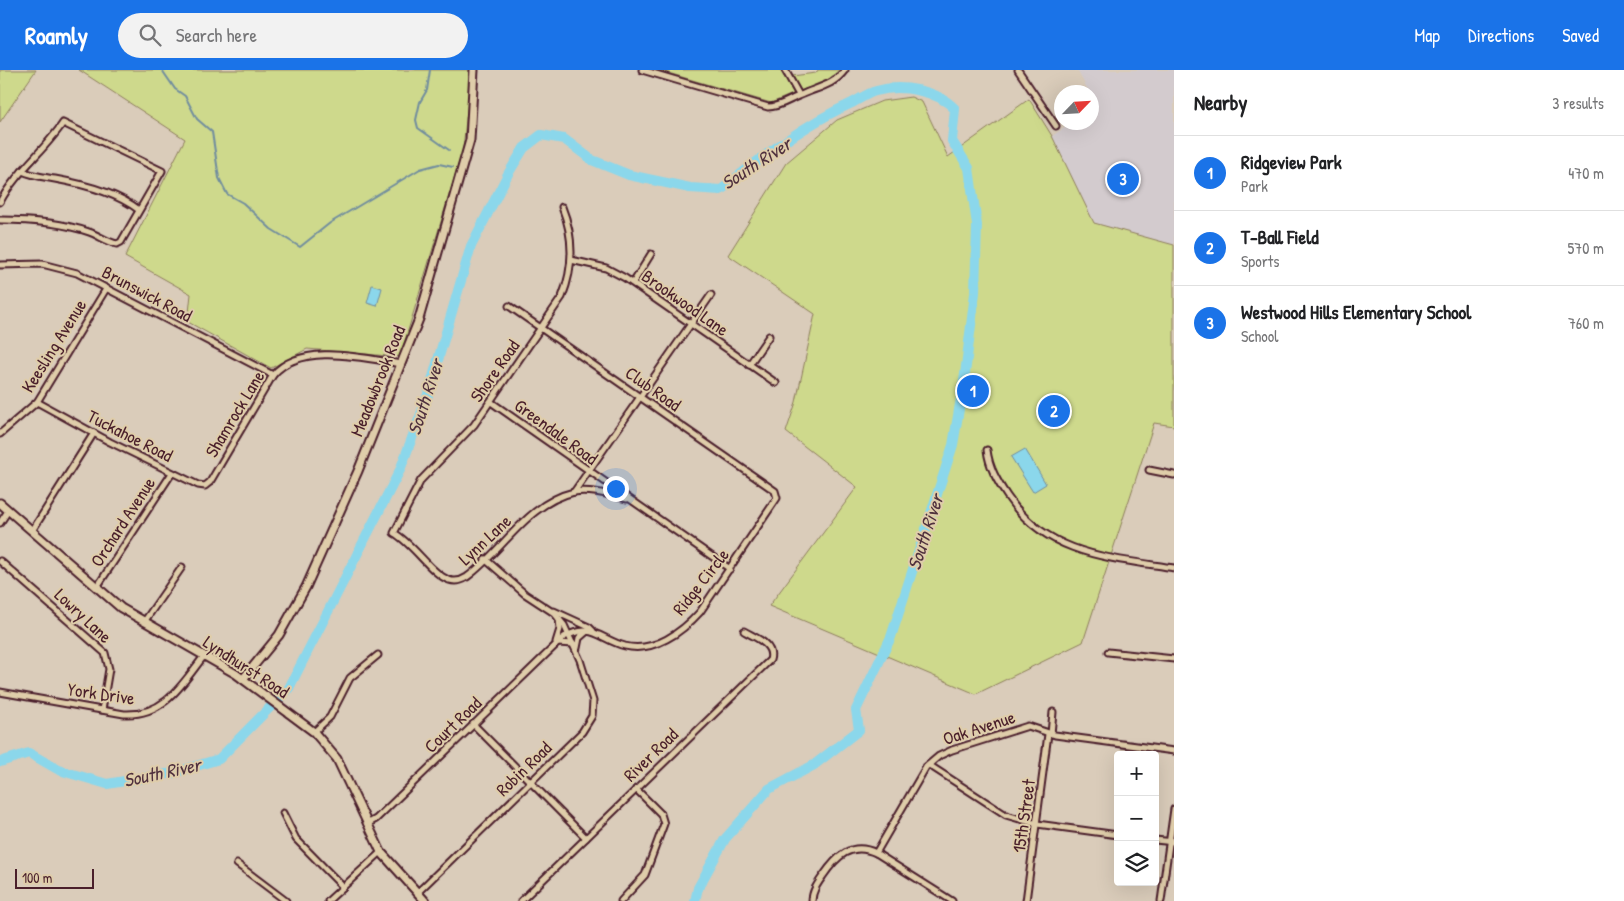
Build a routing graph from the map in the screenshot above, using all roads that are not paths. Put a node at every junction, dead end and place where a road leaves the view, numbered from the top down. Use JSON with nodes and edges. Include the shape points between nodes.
{"nodes":[{"id":1,"x":474,"y":70,"type":"edge"},
{"id":2,"x":642,"y":70,"type":"edge"},
{"id":3,"x":784,"y":70,"type":"edge"},
{"id":4,"x":845,"y":70,"type":"edge"},
{"id":5,"x":1018,"y":70,"type":"edge"},
{"id":6,"x":799,"y":95,"type":"junction"},
{"id":7,"x":1054,"y":123,"type":"edge"},
{"id":8,"x":22,"y":171,"type":"junction"},
{"id":9,"x":0,"y":202,"type":"edge"},
{"id":10,"x":562,"y":207,"type":"dead end"},
{"id":11,"x":139,"y":210,"type":"junction"},
{"id":12,"x":0,"y":220,"type":"edge"},
{"id":13,"x":651,"y":254,"type":"dead end"},
{"id":14,"x":572,"y":260,"type":"junction"},
{"id":15,"x":0,"y":265,"type":"edge"},
{"id":16,"x":633,"y":283,"type":"junction"},
{"id":17,"x":106,"y":289,"type":"junction"},
{"id":18,"x":711,"y":295,"type":"dead end"},
{"id":19,"x":510,"y":306,"type":"dead end"},
{"id":20,"x":691,"y":324,"type":"junction"},
{"id":21,"x":542,"y":329,"type":"junction"},
{"id":22,"x":769,"y":336,"type":"dead end"},
{"id":23,"x":401,"y":364,"type":"junction"},
{"id":24,"x":749,"y":365,"type":"junction"},
{"id":25,"x":273,"y":375,"type":"junction"},
{"id":26,"x":776,"y":383,"type":"dead end"},
{"id":27,"x":640,"y":397,"type":"junction"},
{"id":28,"x":38,"y":402,"type":"junction"},
{"id":29,"x":491,"y":402,"type":"junction"},
{"id":30,"x":94,"y":433,"type":"junction"},
{"id":31,"x":0,"y":434,"type":"edge"},
{"id":32,"x":987,"y":450,"type":"dead end"},
{"id":33,"x":1148,"y":470,"type":"dead end"},
{"id":34,"x":172,"y":472,"type":"junction"},
{"id":35,"x":588,"y":472,"type":"junction"},
{"id":36,"x":1174,"y":475,"type":"edge"},
{"id":37,"x":211,"y":480,"type":"joint"},
{"id":38,"x":574,"y":492,"type":"junction"},
{"id":39,"x":778,"y":497,"type":"joint"},
{"id":40,"x":626,"y":499,"type":"junction"},
{"id":41,"x":0,"y":503,"type":"edge"},
{"id":42,"x":8,"y":511,"type":"junction"},
{"id":43,"x":0,"y":523,"type":"edge"},
{"id":44,"x":32,"y":531,"type":"junction"},
{"id":45,"x":394,"y":533,"type":"joint"},
{"id":46,"x":485,"y":559,"type":"junction"},
{"id":47,"x":0,"y":561,"type":"edge"},
{"id":48,"x":182,"y":567,"type":"dead end"},
{"id":49,"x":1174,"y":568,"type":"edge"},
{"id":50,"x":730,"y":569,"type":"junction"},
{"id":51,"x":97,"y":587,"type":"junction"},
{"id":52,"x":550,"y":609,"type":"junction"},
{"id":53,"x":558,"y":616,"type":"junction"},
{"id":54,"x":144,"y":623,"type":"junction"},
{"id":55,"x":590,"y":631,"type":"junction"},
{"id":56,"x":744,"y":631,"type":"dead end"},
{"id":57,"x":569,"y":634,"type":"junction"},
{"id":58,"x":556,"y":643,"type":"junction"},
{"id":59,"x":574,"y":644,"type":"junction"},
{"id":60,"x":577,"y":651,"type":"junction"},
{"id":61,"x":1108,"y":652,"type":"dead end"},
{"id":62,"x":378,"y":655,"type":"dead end"},
{"id":63,"x":204,"y":656,"type":"junction"},
{"id":64,"x":1174,"y":659,"type":"edge"},
{"id":65,"x":243,"y":679,"type":"junction"},
{"id":66,"x":0,"y":692,"type":"edge"},
{"id":67,"x":102,"y":710,"type":"junction"},
{"id":68,"x":1053,"y":712,"type":"dead end"},
{"id":69,"x":474,"y":724,"type":"junction"},
{"id":70,"x":314,"y":732,"type":"junction"},
{"id":71,"x":1050,"y":734,"type":"junction"},
{"id":72,"x":1174,"y":751,"type":"edge"},
{"id":73,"x":928,"y":765,"type":"junction"},
{"id":74,"x":530,"y":782,"type":"junction"},
{"id":75,"x":636,"y":789,"type":"junction"},
{"id":76,"x":1174,"y":809,"type":"edge"},
{"id":77,"x":283,"y":813,"type":"dead end"},
{"id":78,"x":367,"y":824,"type":"junction"},
{"id":79,"x":1037,"y":824,"type":"junction"},
{"id":80,"x":1114,"y":834,"type":"edge"},
{"id":81,"x":586,"y":838,"type":"junction"},
{"id":82,"x":1159,"y":840,"type":"edge"},
{"id":83,"x":1172,"y":842,"type":"edge"},
{"id":84,"x":381,"y":852,"type":"junction"},
{"id":85,"x":876,"y":852,"type":"junction"},
{"id":86,"x":237,"y":864,"type":"dead end"},
{"id":87,"x":343,"y":887,"type":"junction"},
{"id":88,"x":417,"y":893,"type":"junction"},
{"id":89,"x":286,"y":901,"type":"edge"},
{"id":90,"x":328,"y":901,"type":"edge"},
{"id":91,"x":425,"y":901,"type":"edge"},
{"id":92,"x":521,"y":901,"type":"edge"},
{"id":93,"x":621,"y":901,"type":"edge"},
{"id":94,"x":812,"y":901,"type":"edge"},
{"id":95,"x":952,"y":901,"type":"edge"},
{"id":96,"x":1026,"y":901,"type":"edge"},
{"id":97,"x":1161,"y":901,"type":"edge"}],
"edges":[{"from":1,"to":23,"type":"street","name":"Meadowbrook Road","via":[[470,140],[427,296]]},
{"from":2,"to":6,"type":"street","via":[[764,107],[778,106]]},
{"from":3,"to":6,"type":"street"},
{"from":4,"to":6,"type":"street","via":[[830,84]]},
{"from":5,"to":7,"type":"street"},
{"from":8,"to":9,"type":"street"},
{"from":8,"to":11,"type":"street","via":[[96,189]]},
{"from":8,"to":11,"type":"street","via":[[63,123],[162,171]]},
{"from":10,"to":14,"type":"street","name":"Shore Road","via":[[571,236]]},
{"from":11,"to":12,"type":"street","via":[[122,242],[117,244],[87,231],[40,221]]},
{"from":13,"to":16,"type":"street"},
{"from":14,"to":16,"type":"street","name":"Brookwood Lane","via":[[606,268]]},
{"from":14,"to":21,"type":"street","name":"Shore Road","via":[[562,297]]},
{"from":15,"to":17,"type":"street","name":"Brunswick Road","via":[[28,263],[55,266],[77,273]]},
{"from":16,"to":20,"type":"street","name":"Brookwood Lane"},
{"from":17,"to":25,"type":"street","name":"Brunswick Road"},
{"from":17,"to":28,"type":"street","name":"Keesling Avenue"},
{"from":18,"to":20,"type":"street"},
{"from":19,"to":21,"type":"street","name":"Club Road"},
{"from":20,"to":24,"type":"street","name":"Brookwood Lane"},
{"from":20,"to":27,"type":"street"},
{"from":21,"to":27,"type":"street","name":"Club Road"},
{"from":21,"to":29,"type":"street","name":"Shore Road"},
{"from":22,"to":24,"type":"street"},
{"from":23,"to":25,"type":"street","name":"Shamrock Lane","via":[[308,355],[289,361]]},
{"from":23,"to":65,"type":"street","name":"Meadowbrook Road","via":[[306,587],[279,635]]},
{"from":24,"to":26,"type":"street","name":"Brookwood Lane"},
{"from":25,"to":37,"type":"street","name":"Shamrock Lane"},
{"from":27,"to":35,"type":"street"},
{"from":27,"to":39,"type":"street","name":"Club Road","via":[[775,491]]},
{"from":28,"to":30,"type":"street","name":"Tuckahoe Road"},
{"from":28,"to":31,"type":"street","name":"Keesling Avenue"},
{"from":29,"to":35,"type":"street","name":"Greendale Road"},
{"from":29,"to":45,"type":"street","name":"Shore Road","via":[[463,437],[421,480]]},
{"from":30,"to":34,"type":"street","name":"Tuckahoe Road"},
{"from":30,"to":44,"type":"street"},
{"from":32,"to":49,"type":"street","via":[[991,468],[1009,499],[1028,521],[1048,536],[1089,553]]},
{"from":33,"to":36,"type":"street"},
{"from":34,"to":37,"type":"street","name":"Tuckahoe Road","via":[[201,486]]},
{"from":34,"to":51,"type":"street","name":"Orchard Avenue"},
{"from":35,"to":38,"type":"street"},
{"from":35,"to":40,"type":"street","name":"Greendale Road"},
{"from":38,"to":40,"type":"street","name":"Lynn Lane"},
{"from":38,"to":46,"type":"street","name":"Lynn Lane","via":[[538,511]]},
{"from":39,"to":50,"type":"street","name":"Ridge Circle"},
{"from":40,"to":50,"type":"street","name":"Greendale Road"},
{"from":41,"to":42,"type":"street","name":"Lyndhurst Road"},
{"from":42,"to":43,"type":"street"},
{"from":42,"to":44,"type":"street","name":"Lyndhurst Road"},
{"from":44,"to":51,"type":"street","name":"Lyndhurst Road"},
{"from":45,"to":46,"type":"street","name":"Lynn Lane","via":[[407,541],[443,577],[451,580],[465,578]]},
{"from":46,"to":52,"type":"street","name":"Ridge Circle","via":[[525,594]]},
{"from":47,"to":67,"type":"street","name":"Lowry Lane","via":[[104,653],[109,669]]},
{"from":48,"to":54,"type":"street"},
{"from":50,"to":55,"type":"street","name":"Ridge Circle","via":[[692,620],[663,640],[647,646],[623,646]]},
{"from":51,"to":54,"type":"street","name":"Lyndhurst Road"},
{"from":52,"to":53,"type":"street","name":"Ridge Circle"},
{"from":52,"to":55,"type":"street","name":"Ridge Circle","via":[[589,627]]},
{"from":53,"to":57,"type":"street","name":"Ridge Circle"},
{"from":53,"to":58,"type":"street","via":[[560,629]]},
{"from":54,"to":63,"type":"street","name":"Lyndhurst Road"},
{"from":55,"to":57,"type":"street"},
{"from":55,"to":60,"type":"street","via":[[579,638]]},
{"from":56,"to":75,"type":"street","name":"River Road","via":[[766,644],[770,660]]},
{"from":57,"to":58,"type":"street","name":"Court Road"},
{"from":57,"to":59,"type":"street","name":"Robin Road"},
{"from":58,"to":59,"type":"street"},
{"from":58,"to":69,"type":"street","name":"Court Road"},
{"from":59,"to":60,"type":"street","name":"Robin Road"},
{"from":60,"to":74,"type":"street","name":"Robin Road","via":[[593,701],[592,716],[582,732]]},
{"from":61,"to":64,"type":"street"},
{"from":62,"to":70,"type":"street","via":[[350,678],[330,717]]},
{"from":63,"to":65,"type":"street","name":"Lyndhurst Road"},
{"from":63,"to":67,"type":"street","name":"York Drive","via":[[174,696],[154,710],[132,714]]},
{"from":65,"to":70,"type":"street","name":"Lyndhurst Road"},
{"from":66,"to":67,"type":"street","name":"York Drive"},
{"from":68,"to":71,"type":"street","name":"15th Street"},
{"from":69,"to":74,"type":"street"},
{"from":69,"to":78,"type":"street","name":"Court Road"},
{"from":70,"to":78,"type":"street","name":"Lyndhurst Road","via":[[337,759]]},
{"from":71,"to":72,"type":"street","name":"Oak Avenue"},
{"from":71,"to":73,"type":"street","name":"Oak Avenue","via":[[1028,726],[952,750]]},
{"from":71,"to":79,"type":"street","name":"15th Street"},
{"from":73,"to":79,"type":"street","via":[[999,812]]},
{"from":73,"to":85,"type":"street","name":"Oak Avenue"},
{"from":74,"to":81,"type":"street"},
{"from":74,"to":88,"type":"street","name":"Robin Road"},
{"from":75,"to":81,"type":"street","name":"River Road"},
{"from":75,"to":93,"type":"street","via":[[661,814],[664,824],[645,875]]},
{"from":76,"to":83,"type":"street"},
{"from":77,"to":87,"type":"street","via":[[296,839]]},
{"from":78,"to":84,"type":"street","name":"Lyndhurst Road"},
{"from":79,"to":80,"type":"street"},
{"from":79,"to":96,"type":"street","name":"15th Street"},
{"from":81,"to":92,"type":"street","name":"River Road"},
{"from":82,"to":83,"type":"street"},
{"from":83,"to":97,"type":"street"},
{"from":84,"to":87,"type":"street"},
{"from":84,"to":88,"type":"street","name":"Lyndhurst Road"},
{"from":85,"to":94,"type":"street","via":[[862,848],[842,853],[817,884]]},
{"from":85,"to":95,"type":"street"},
{"from":86,"to":89,"type":"street"},
{"from":87,"to":90,"type":"street"},
{"from":88,"to":91,"type":"street","name":"Lyndhurst Road"}]}
